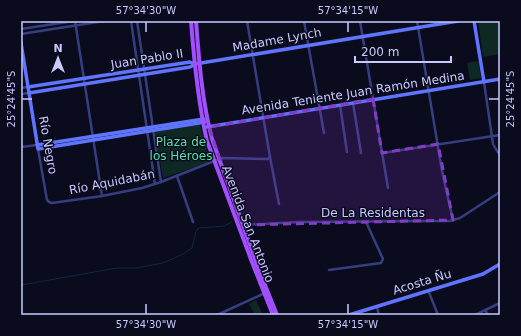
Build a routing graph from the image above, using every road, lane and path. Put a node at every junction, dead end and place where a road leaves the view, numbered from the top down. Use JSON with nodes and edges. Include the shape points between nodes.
{"nodes":[{"id":1,"x":75,"y":21,"type":"edge"},
{"id":2,"x":104,"y":21,"type":"edge"},
{"id":3,"x":131,"y":21,"type":"edge"},
{"id":4,"x":137,"y":21,"type":"edge"},
{"id":5,"x":191,"y":21,"type":"edge"},
{"id":6,"x":196,"y":21,"type":"edge"},
{"id":7,"x":247,"y":21,"type":"edge"},
{"id":8,"x":304,"y":21,"type":"edge"},
{"id":9,"x":360,"y":21,"type":"edge"},
{"id":10,"x":417,"y":21,"type":"edge"},
{"id":11,"x":458,"y":21,"type":"edge"},
{"id":12,"x":474,"y":21,"type":"edge"},
{"id":13,"x":76,"y":25,"type":"junction"},
{"id":14,"x":418,"y":27,"type":"junction"},
{"id":15,"x":21,"y":29,"type":"edge"},
{"id":16,"x":21,"y":34,"type":"edge"},
{"id":17,"x":362,"y":36,"type":"junction"},
{"id":18,"x":21,"y":43,"type":"edge"},
{"id":19,"x":308,"y":46,"type":"junction"},
{"id":20,"x":253,"y":55,"type":"junction"},
{"id":21,"x":197,"y":64,"type":"junction"},
{"id":22,"x":144,"y":70,"type":"junction"},
{"id":23,"x":138,"y":71,"type":"junction"},
{"id":24,"x":145,"y":75,"type":"junction"},
{"id":25,"x":139,"y":76,"type":"junction"},
{"id":26,"x":83,"y":79,"type":"junction"},
{"id":27,"x":500,"y":79,"type":"edge"},
{"id":28,"x":484,"y":82,"type":"junction"},
{"id":29,"x":84,"y":84,"type":"junction"},
{"id":30,"x":28,"y":87,"type":"junction"},
{"id":31,"x":21,"y":88,"type":"edge"},
{"id":32,"x":429,"y":90,"type":"junction"},
{"id":33,"x":29,"y":93,"type":"junction"},
{"id":34,"x":21,"y":94,"type":"edge"},
{"id":35,"x":373,"y":99,"type":"junction"},
{"id":36,"x":353,"y":103,"type":"junction"},
{"id":37,"x":340,"y":105,"type":"junction"},
{"id":38,"x":319,"y":108,"type":"junction"},
{"id":39,"x":264,"y":118,"type":"junction"},
{"id":40,"x":206,"y":123,"type":"junction"},
{"id":41,"x":153,"y":129,"type":"junction"},
{"id":42,"x":147,"y":130,"type":"junction"},
{"id":43,"x":324,"y":133,"type":"dead end"},
{"id":44,"x":500,"y":135,"type":"edge"},
{"id":45,"x":492,"y":137,"type":"junction"},
{"id":46,"x":93,"y":138,"type":"junction"},
{"id":47,"x":438,"y":144,"type":"junction"},
{"id":48,"x":21,"y":147,"type":"edge"},
{"id":49,"x":38,"y":147,"type":"junction"},
{"id":50,"x":151,"y":152,"type":"junction"},
{"id":51,"x":157,"y":152,"type":"junction"},
{"id":52,"x":347,"y":152,"type":"dead end"},
{"id":53,"x":361,"y":153,"type":"dead end"},
{"id":54,"x":382,"y":153,"type":"junction"},
{"id":55,"x":500,"y":154,"type":"edge"},
{"id":56,"x":270,"y":157,"type":"junction"},
{"id":57,"x":216,"y":161,"type":"junction"},
{"id":58,"x":177,"y":176,"type":"junction"},
{"id":59,"x":161,"y":182,"type":"junction"},
{"id":60,"x":155,"y":184,"type":"junction"},
{"id":61,"x":388,"y":188,"type":"dead end"},
{"id":62,"x":500,"y":192,"type":"edge"},
{"id":63,"x":102,"y":196,"type":"junction"},
{"id":64,"x":49,"y":202,"type":"joint"},
{"id":65,"x":280,"y":204,"type":"dead end"},
{"id":66,"x":453,"y":220,"type":"junction"},
{"id":67,"x":193,"y":222,"type":"dead end"},
{"id":68,"x":366,"y":222,"type":"junction"},
{"id":69,"x":241,"y":226,"type":"junction"},
{"id":70,"x":500,"y":264,"type":"edge"},
{"id":71,"x":329,"y":270,"type":"dead end"},
{"id":72,"x":428,"y":290,"type":"junction"},
{"id":73,"x":266,"y":293,"type":"junction"},
{"id":74,"x":500,"y":303,"type":"edge"},
{"id":75,"x":377,"y":307,"type":"junction"},
{"id":76,"x":485,"y":310,"type":"junction"},
{"id":77,"x":217,"y":315,"type":"edge"},
{"id":78,"x":273,"y":315,"type":"edge"},
{"id":79,"x":277,"y":315,"type":"edge"},
{"id":80,"x":349,"y":315,"type":"edge"},
{"id":81,"x":379,"y":315,"type":"edge"},
{"id":82,"x":438,"y":315,"type":"edge"},
{"id":83,"x":475,"y":315,"type":"edge"},
{"id":84,"x":488,"y":315,"type":"edge"}],
"edges":[{"from":1,"to":13,"type":"street"},
{"from":1,"to":15,"type":"street"},
{"from":2,"to":13,"type":"street"},
{"from":3,"to":23,"type":"street"},
{"from":4,"to":22,"type":"street"},
{"from":5,"to":21,"type":"main road","name":"Avenida San Antonio"},
{"from":6,"to":21,"type":"main road","name":"Avenida San Antonio"},
{"from":7,"to":20,"type":"street"},
{"from":8,"to":19,"type":"street"},
{"from":9,"to":17,"type":"street"},
{"from":10,"to":14,"type":"street"},
{"from":11,"to":14,"type":"street","name":"Madame Lynch"},
{"from":12,"to":28,"type":"street"},
{"from":13,"to":16,"type":"street"},
{"from":13,"to":26,"type":"street"},
{"from":14,"to":17,"type":"street","name":"Madame Lynch"},
{"from":14,"to":32,"type":"street"},
{"from":17,"to":19,"type":"street","name":"Madame Lynch"},
{"from":17,"to":35,"type":"street"},
{"from":18,"to":30,"type":"street","name":"Río Negro"},
{"from":19,"to":20,"type":"street","name":"Madame Lynch"},
{"from":19,"to":38,"type":"street"},
{"from":20,"to":21,"type":"street","name":"Madame Lynch"},
{"from":20,"to":39,"type":"street"},
{"from":21,"to":22,"type":"street","name":"Juan Pablo II","via":[[190,62]]},
{"from":21,"to":24,"type":"street","name":"Juan Pablo II"},
{"from":21,"to":40,"type":"main road","name":"Avenida San Antonio"},
{"from":22,"to":23,"type":"street","name":"Juan Pablo II"},
{"from":22,"to":24,"type":"street"},
{"from":23,"to":25,"type":"street"},
{"from":23,"to":26,"type":"street","name":"Juan Pablo II"},
{"from":24,"to":25,"type":"street","name":"Juan Pablo II"},
{"from":24,"to":41,"type":"street"},
{"from":25,"to":29,"type":"street","name":"Juan Pablo II"},
{"from":25,"to":42,"type":"street"},
{"from":26,"to":29,"type":"street"},
{"from":26,"to":30,"type":"street","name":"Juan Pablo II"},
{"from":27,"to":28,"type":"street","name":"Avenida Teniente Juan Ramón Medina"},
{"from":28,"to":32,"type":"street","name":"Avenida Teniente Juan Ramón Medina"},
{"from":28,"to":45,"type":"street"},
{"from":29,"to":33,"type":"street","name":"Juan Pablo II"},
{"from":29,"to":46,"type":"street"},
{"from":30,"to":31,"type":"street","name":"Juan Pablo II"},
{"from":30,"to":33,"type":"street","name":"Río Negro"},
{"from":32,"to":35,"type":"street","name":"Avenida Teniente Juan Ramón Medina"},
{"from":32,"to":47,"type":"street"},
{"from":33,"to":34,"type":"street","name":"Juan Pablo II"},
{"from":33,"to":49,"type":"street","name":"Río Negro"},
{"from":35,"to":36,"type":"street","name":"Avenida Teniente Juan Ramón Medina"},
{"from":35,"to":54,"type":"street"},
{"from":36,"to":37,"type":"street","name":"Avenida Teniente Juan Ramón Medina"},
{"from":36,"to":53,"type":"street"},
{"from":37,"to":38,"type":"street","name":"Avenida Teniente Juan Ramón Medina"},
{"from":37,"to":52,"type":"street"},
{"from":38,"to":39,"type":"street","name":"Avenida Teniente Juan Ramón Medina"},
{"from":38,"to":43,"type":"street"},
{"from":39,"to":40,"type":"street","name":"Avenida Teniente Juan Ramón Medina"},
{"from":39,"to":56,"type":"street"},
{"from":40,"to":41,"type":"street","name":"Avenida Teniente Juan Ramón Medina"},
{"from":40,"to":57,"type":"main road","name":"Avenida San Antonio"},
{"from":41,"to":42,"type":"street","name":"Avenida Teniente Juan Ramón Medina"},
{"from":41,"to":51,"type":"street"},
{"from":42,"to":46,"type":"street","name":"Avenida Teniente Juan Ramón Medina"},
{"from":42,"to":50,"type":"street"},
{"from":44,"to":45,"type":"street"},
{"from":45,"to":47,"type":"street"},
{"from":45,"to":55,"type":"street"},
{"from":46,"to":49,"type":"street","name":"Avenida Teniente Juan Ramón Medina"},
{"from":46,"to":63,"type":"street"},
{"from":47,"to":54,"type":"street"},
{"from":47,"to":66,"type":"street"},
{"from":48,"to":49,"type":"street"},
{"from":49,"to":64,"type":"street","name":"Río Negro"},
{"from":50,"to":51,"type":"street"},
{"from":50,"to":60,"type":"street"},
{"from":51,"to":59,"type":"street"},
{"from":54,"to":61,"type":"street"},
{"from":56,"to":57,"type":"street","name":"Río Aquidabán","via":[[222,158]]},
{"from":56,"to":65,"type":"street"},
{"from":57,"to":58,"type":"street","name":"Río Aquidabán"},
{"from":57,"to":69,"type":"main road","name":"Avenida San Antonio"},
{"from":58,"to":59,"type":"street","name":"Río Aquidabán"},
{"from":58,"to":67,"type":"street"},
{"from":59,"to":60,"type":"street","name":"Río Aquidabán"},
{"from":60,"to":63,"type":"street","name":"Río Aquidabán"},
{"from":62,"to":66,"type":"street","name":"De La Residentas"},
{"from":63,"to":64,"type":"street","name":"Río Aquidabán"},
{"from":66,"to":68,"type":"street","name":"De La Residentas"},
{"from":68,"to":69,"type":"street","name":"De La Residentas","via":[[298,222]]},
{"from":68,"to":71,"type":"street","via":[[383,261]]},
{"from":69,"to":73,"type":"main road","name":"Avenida San Antonio"},
{"from":70,"to":72,"type":"street","name":"Acosta Ñu","via":[[483,274]]},
{"from":72,"to":75,"type":"street","name":"Acosta Ñu"},
{"from":72,"to":82,"type":"street"},
{"from":73,"to":77,"type":"street"},
{"from":73,"to":78,"type":"main road","name":"Avenida San Antonio"},
{"from":73,"to":79,"type":"main road","name":"Avenida San Antonio"},
{"from":74,"to":76,"type":"street"},
{"from":75,"to":80,"type":"street","name":"Acosta Ñu"},
{"from":75,"to":81,"type":"street"},
{"from":76,"to":83,"type":"street"},
{"from":76,"to":84,"type":"street"}]}
